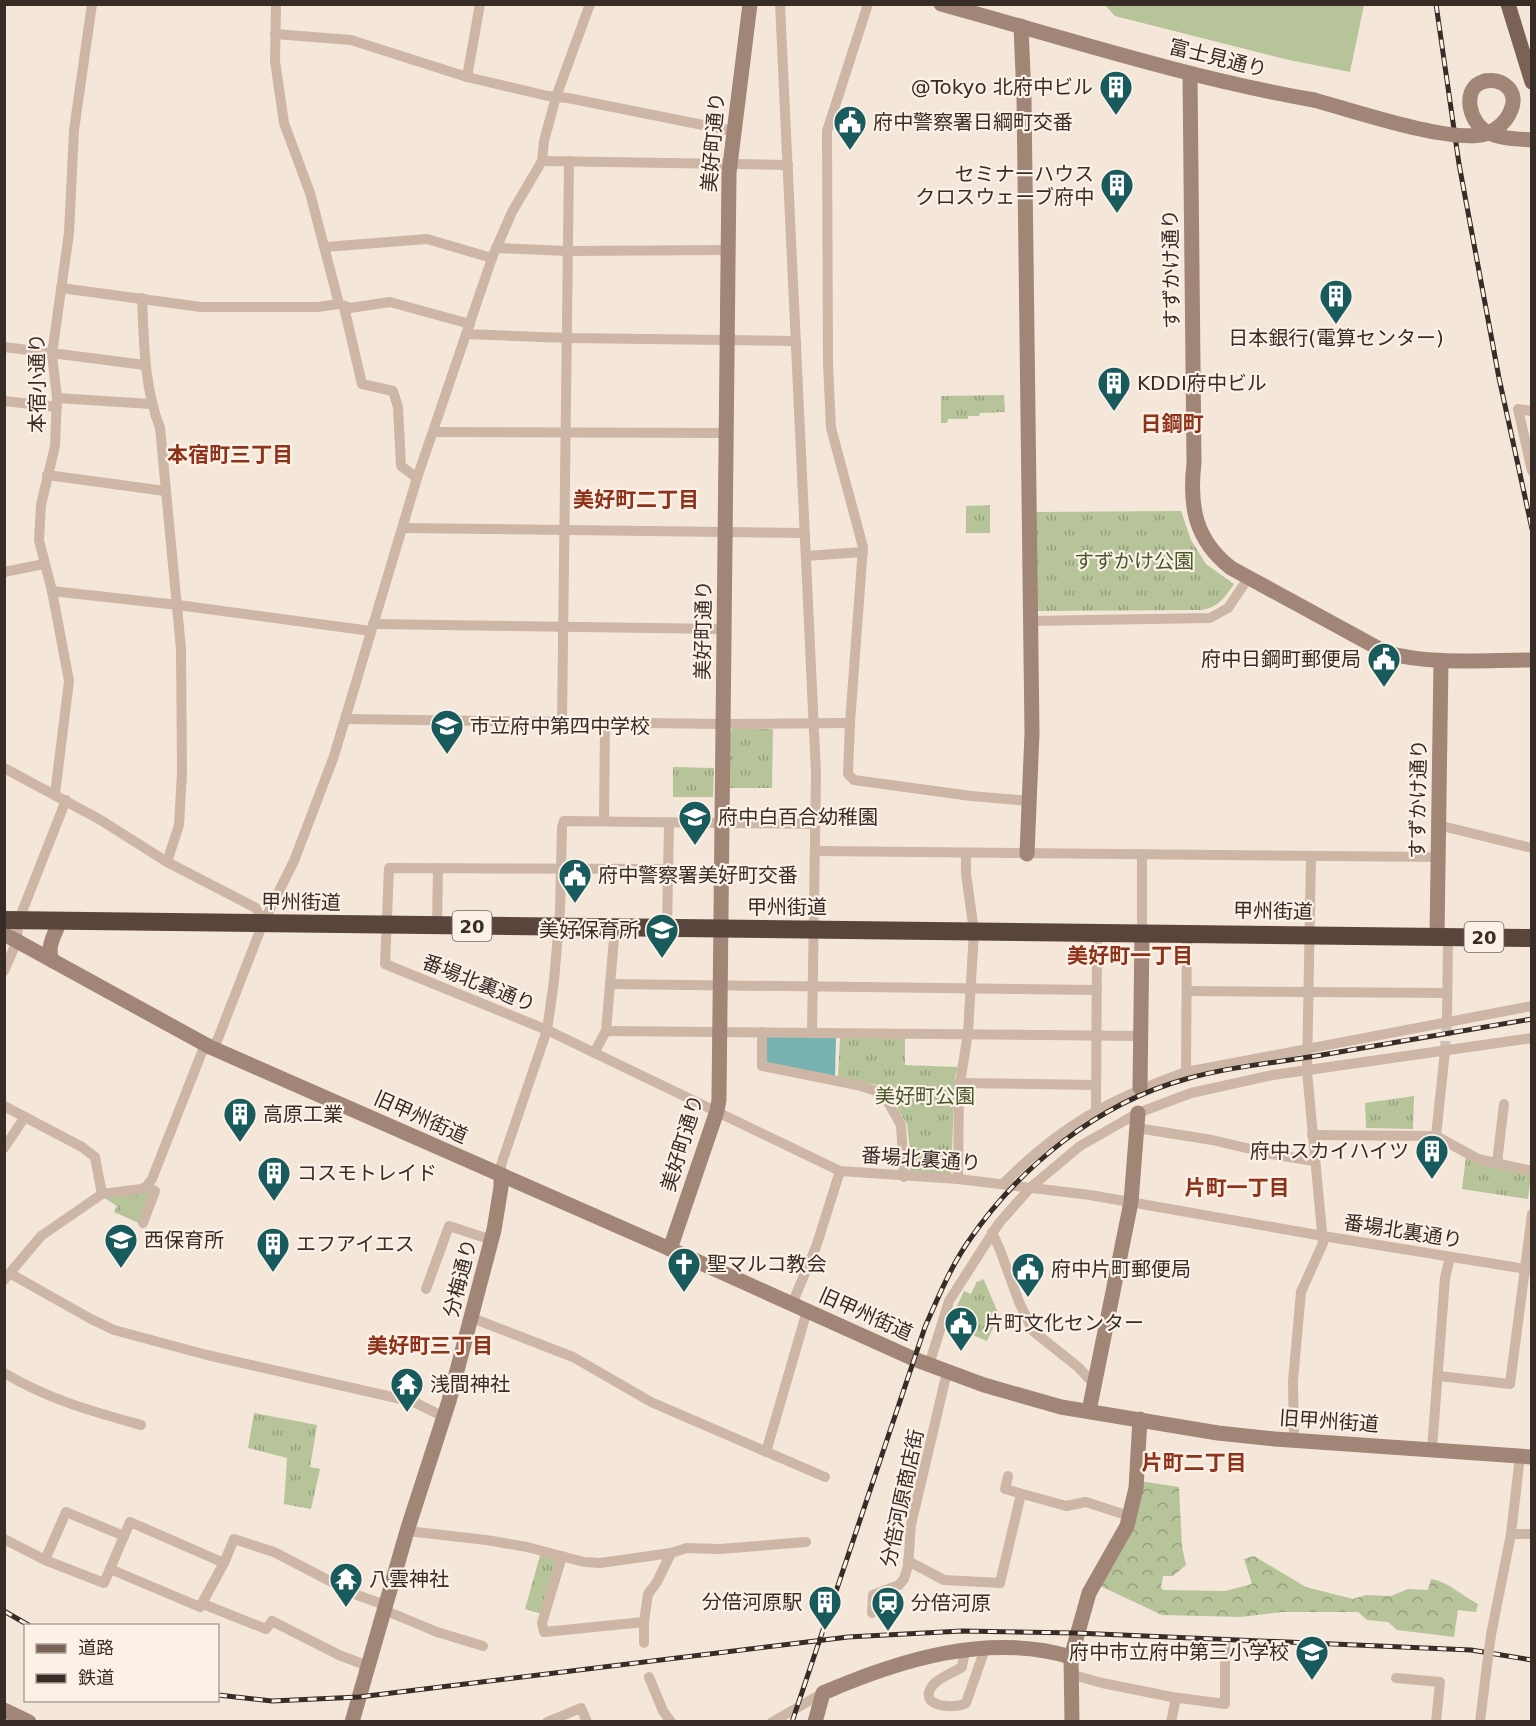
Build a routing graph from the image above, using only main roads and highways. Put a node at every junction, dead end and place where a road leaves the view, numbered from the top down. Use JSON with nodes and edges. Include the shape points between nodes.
{"nodes":[{"id":1,"x":1508,"y":4,"type":"edge"},
{"id":2,"x":1532,"y":82,"type":"edge"},
{"id":3,"x":11,"y":921,"type":"edge"},
{"id":4,"x":1532,"y":938,"type":"edge"}],
"edges":[{"from":1,"to":2,"type":"main road"},
{"from":3,"to":4,"type":"highway","name":"甲州街道","number":"20","via":[[437,926],[560,918],[615,927]]}]}
